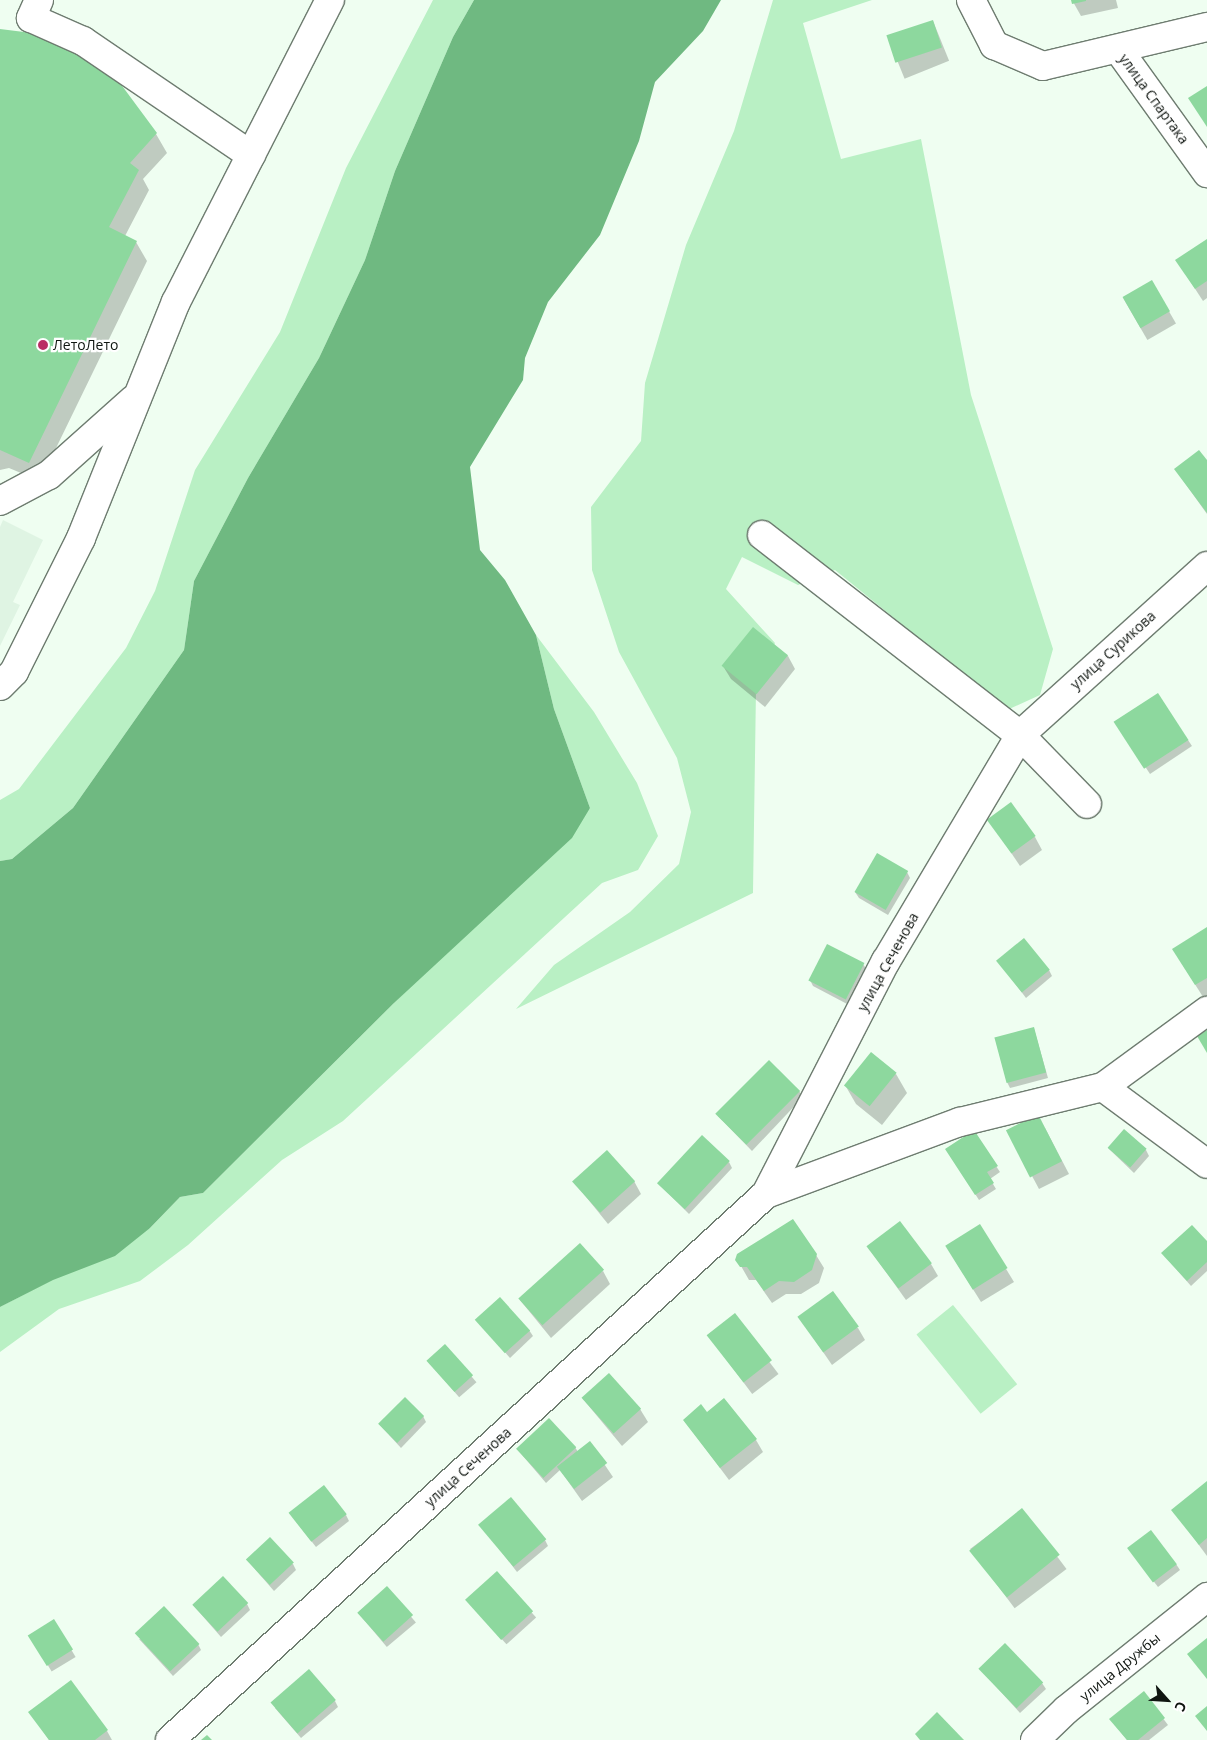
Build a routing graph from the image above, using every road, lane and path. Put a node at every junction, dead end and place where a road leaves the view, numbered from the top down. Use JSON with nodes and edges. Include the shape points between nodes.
{"nodes":[{"id":1,"x":39,"y":0,"type":"edge"},
{"id":2,"x":330,"y":0,"type":"edge"},
{"id":3,"x":971,"y":0,"type":"edge"},
{"id":4,"x":1207,"y":27,"type":"edge"},
{"id":5,"x":1118,"y":49,"type":"junction"},
{"id":6,"x":251,"y":155,"type":"junction"},
{"id":7,"x":1207,"y":173,"type":"edge"},
{"id":8,"x":138,"y":395,"type":"junction"},
{"id":9,"x":0,"y":501,"type":"edge"},
{"id":10,"x":762,"y":535,"type":"dead end"},
{"id":11,"x":1207,"y":566,"type":"edge"},
{"id":12,"x":0,"y":686,"type":"edge"},
{"id":13,"x":1020,"y":735,"type":"junction"},
{"id":14,"x":1087,"y":804,"type":"dead end"},
{"id":15,"x":1207,"y":1011,"type":"edge"},
{"id":16,"x":1103,"y":1087,"type":"junction"},
{"id":17,"x":1207,"y":1164,"type":"edge"},
{"id":18,"x":766,"y":1194,"type":"junction"},
{"id":19,"x":1207,"y":1597,"type":"edge"},
{"id":20,"x":170,"y":1740,"type":"edge"},
{"id":21,"x":1035,"y":1740,"type":"edge"}],
"edges":[{"from":1,"to":6,"type":"street","via":[[31,18],[83,41]]},
{"from":2,"to":6,"type":"street"},
{"from":3,"to":5,"type":"street","via":[[994,45],[1043,66]]},
{"from":4,"to":5,"type":"street"},
{"from":5,"to":7,"type":"street","name":"улица Спартака"},
{"from":6,"to":8,"type":"street","via":[[176,302]]},
{"from":8,"to":9,"type":"street","via":[[49,475]]},
{"from":8,"to":12,"type":"street","via":[[81,538],[14,672]]},
{"from":10,"to":13,"type":"street"},
{"from":11,"to":13,"type":"street","name":"улица Сурикова"},
{"from":13,"to":14,"type":"street"},
{"from":13,"to":18,"type":"street","name":"улица Сеченова","via":[[886,961]]},
{"from":15,"to":16,"type":"street","name":"улица Сеченова"},
{"from":16,"to":17,"type":"street"},
{"from":16,"to":18,"type":"street","name":"улица Сеченова","via":[[960,1122]]},
{"from":18,"to":20,"type":"street","name":"улица Сеченова"},
{"from":19,"to":21,"type":"street","name":"улица Дружбы","via":[[1066,1710]]}]}
